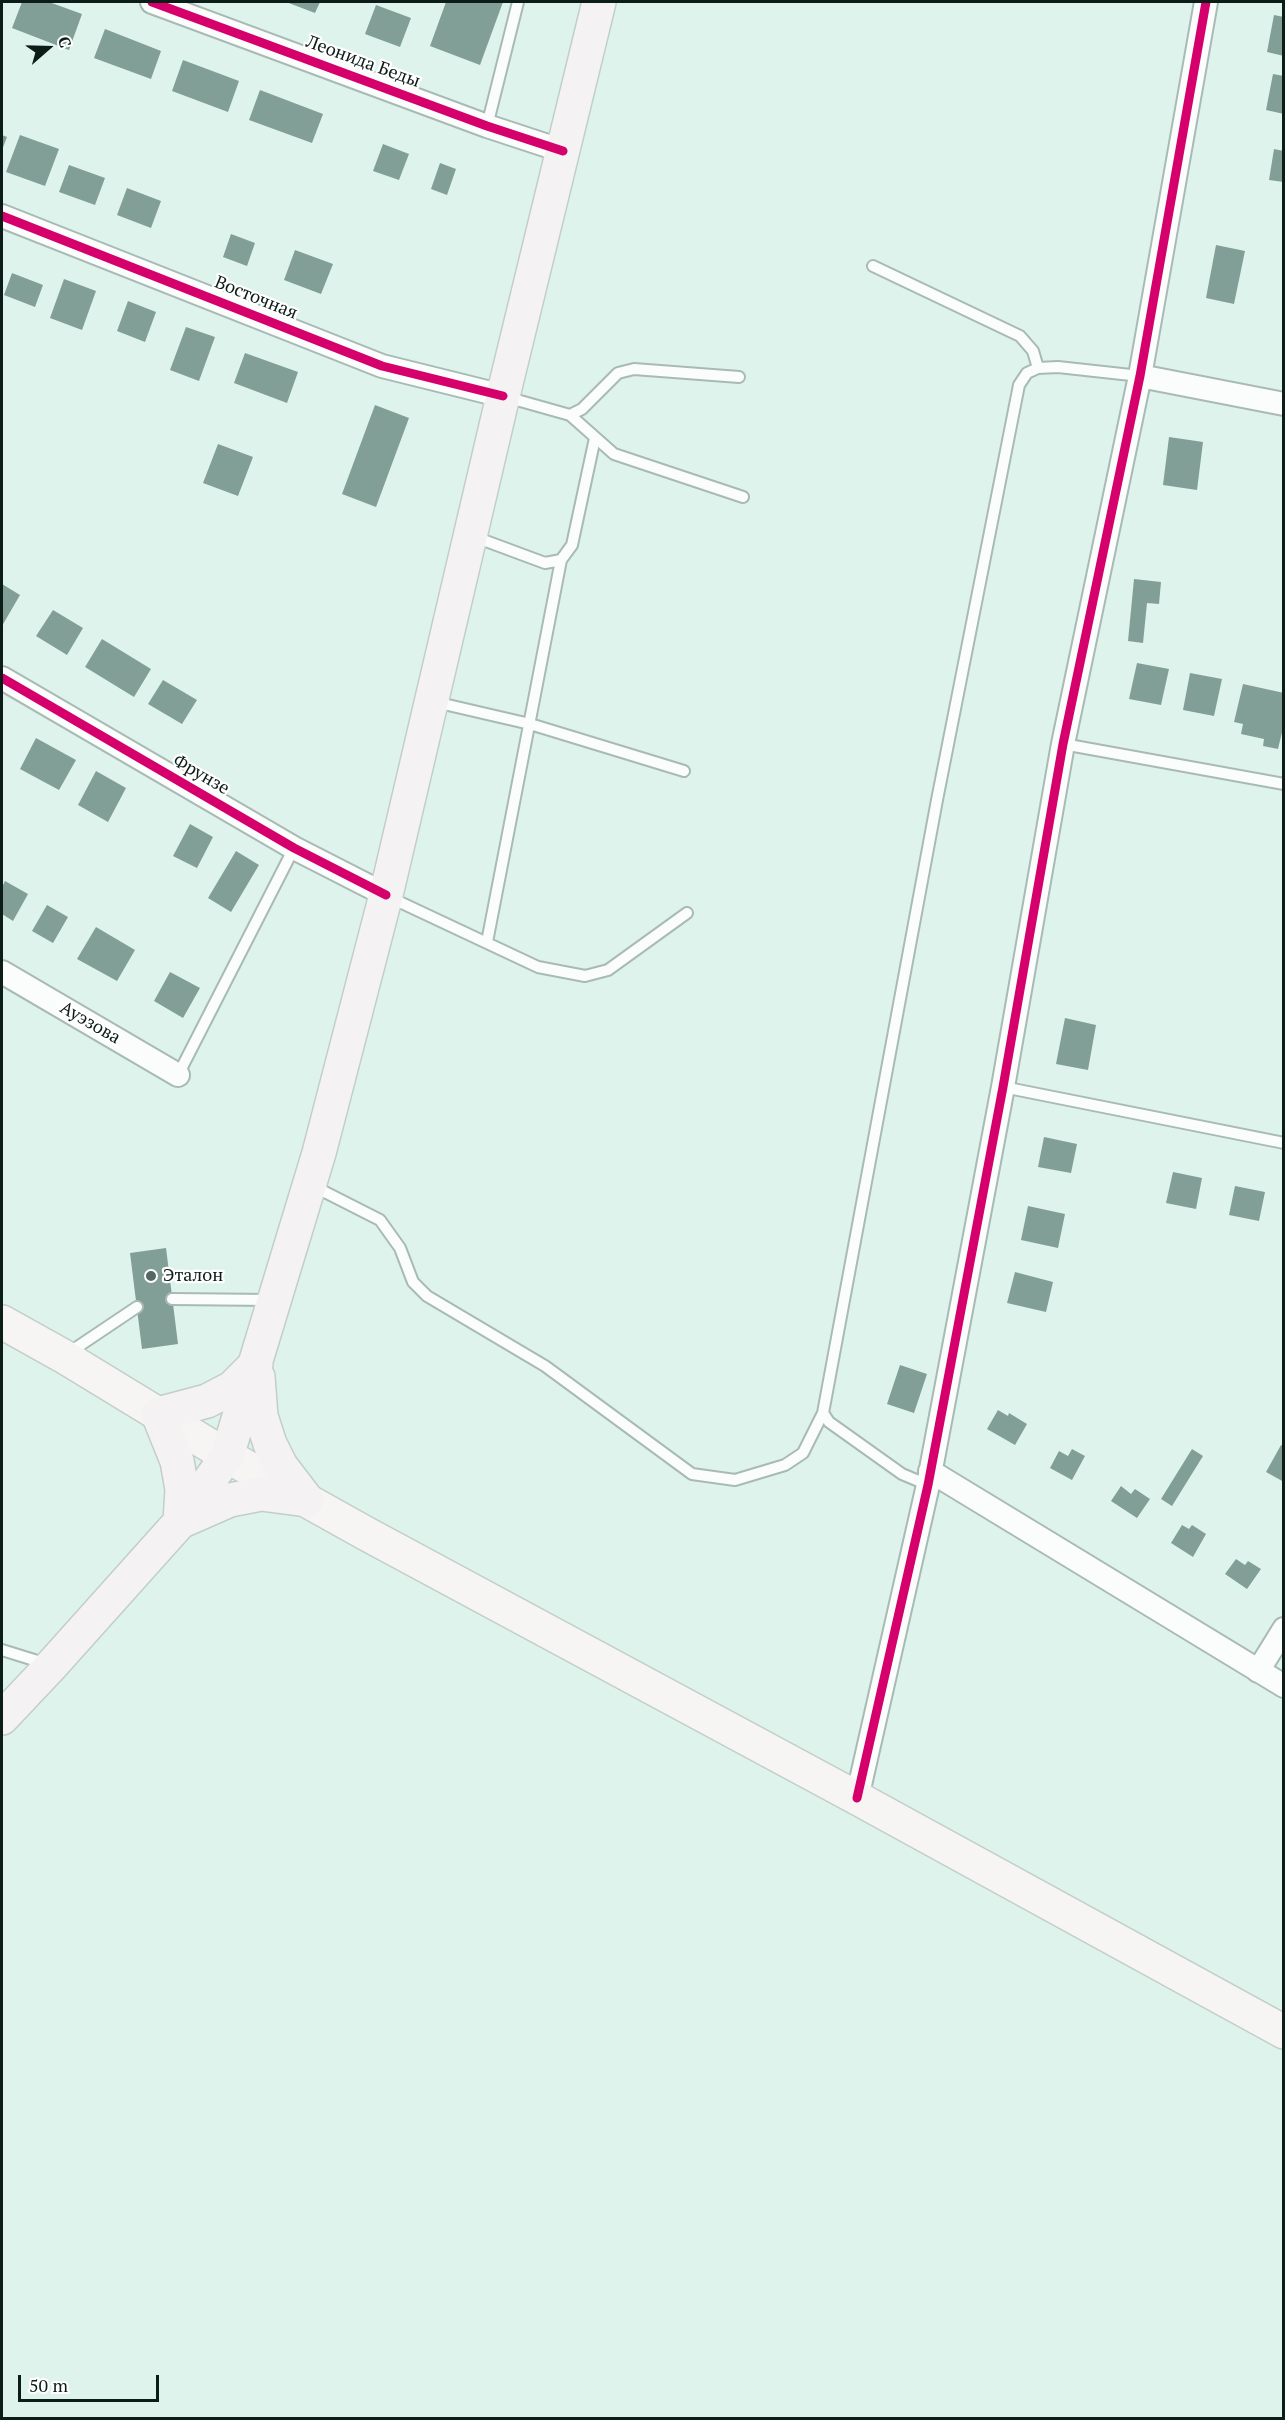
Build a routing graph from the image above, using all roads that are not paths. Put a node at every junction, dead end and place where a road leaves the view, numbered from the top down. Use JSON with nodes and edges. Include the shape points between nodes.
{"nodes":[{"id":1,"x":152,"y":2,"type":"edge"},
{"id":2,"x":518,"y":2,"type":"edge"},
{"id":3,"x":599,"y":2,"type":"edge"},
{"id":4,"x":1206,"y":2,"type":"edge"},
{"id":5,"x":487,"y":126,"type":"junction"},
{"id":6,"x":563,"y":151,"type":"junction"},
{"id":7,"x":2,"y":216,"type":"edge"},
{"id":8,"x":873,"y":266,"type":"dead end"},
{"id":9,"x":1038,"y":368,"type":"junction"},
{"id":10,"x":1140,"y":376,"type":"junction"},
{"id":11,"x":739,"y":377,"type":"dead end"},
{"id":12,"x":503,"y":396,"type":"junction"},
{"id":13,"x":1284,"y":405,"type":"edge"},
{"id":14,"x":570,"y":416,"type":"junction"},
{"id":15,"x":596,"y":438,"type":"junction"},
{"id":16,"x":743,"y":497,"type":"dead end"},
{"id":17,"x":471,"y":535,"type":"junction"},
{"id":18,"x":561,"y":560,"type":"junction"},
{"id":19,"x":2,"y":678,"type":"edge"},
{"id":20,"x":431,"y":702,"type":"junction"},
{"id":21,"x":530,"y":724,"type":"junction"},
{"id":22,"x":1063,"y":744,"type":"junction"},
{"id":23,"x":684,"y":771,"type":"dead end"},
{"id":24,"x":1284,"y":784,"type":"edge"},
{"id":25,"x":294,"y":849,"type":"junction"},
{"id":26,"x":386,"y":895,"type":"junction"},
{"id":27,"x":687,"y":913,"type":"dead end"},
{"id":28,"x":487,"y":942,"type":"junction"},
{"id":29,"x":2,"y":972,"type":"edge"},
{"id":30,"x":178,"y":1074,"type":"joint"},
{"id":31,"x":1003,"y":1087,"type":"junction"},
{"id":32,"x":1284,"y":1143,"type":"edge"},
{"id":33,"x":310,"y":1184,"type":"junction"},
{"id":34,"x":172,"y":1299,"type":"dead end"},
{"id":35,"x":274,"y":1300,"type":"junction"},
{"id":36,"x":137,"y":1307,"type":"dead end"},
{"id":37,"x":2,"y":1322,"type":"edge"},
{"id":38,"x":63,"y":1356,"type":"junction"},
{"id":39,"x":256,"y":1364,"type":"junction"},
{"id":40,"x":823,"y":1413,"type":"junction"},
{"id":41,"x":158,"y":1414,"type":"junction"},
{"id":42,"x":227,"y":1456,"type":"junction"},
{"id":43,"x":929,"y":1478,"type":"junction"},
{"id":44,"x":307,"y":1500,"type":"junction"},
{"id":45,"x":180,"y":1522,"type":"junction"},
{"id":46,"x":1284,"y":1629,"type":"edge"},
{"id":47,"x":2,"y":1650,"type":"edge"},
{"id":48,"x":51,"y":1666,"type":"junction"},
{"id":49,"x":1258,"y":1671,"type":"junction"},
{"id":50,"x":1284,"y":1686,"type":"edge"},
{"id":51,"x":2,"y":1718,"type":"edge"},
{"id":52,"x":857,"y":1798,"type":"junction"},
{"id":53,"x":1284,"y":2032,"type":"edge"}],
"edges":[{"from":1,"to":5,"type":"street","name":"Леонида Беды"},
{"from":2,"to":5,"type":"lane"},
{"from":3,"to":6,"type":"highway"},
{"from":4,"to":10,"type":"street"},
{"from":5,"to":6,"type":"street","name":"Леонида Беды"},
{"from":6,"to":12,"type":"highway"},
{"from":7,"to":12,"type":"street","name":"Восточная","via":[[382,366]]},
{"from":8,"to":9,"type":"lane","via":[[1020,336],[1033,351]]},
{"from":9,"to":10,"type":"lane"},
{"from":9,"to":40,"type":"lane","via":[[1027,373],[1019,385],[934,812]]},
{"from":10,"to":13,"type":"street"},
{"from":10,"to":22,"type":"street"},
{"from":11,"to":14,"type":"lane","via":[[634,369],[618,373]]},
{"from":12,"to":14,"type":"lane"},
{"from":12,"to":17,"type":"highway"},
{"from":14,"to":15,"type":"lane"},
{"from":15,"to":16,"type":"lane","via":[[614,454]]},
{"from":15,"to":18,"type":"lane","via":[[572,545]]},
{"from":17,"to":18,"type":"lane","via":[[545,563]]},
{"from":17,"to":20,"type":"highway"},
{"from":18,"to":21,"type":"lane"},
{"from":19,"to":25,"type":"street","name":"Фрунзе"},
{"from":20,"to":21,"type":"lane"},
{"from":20,"to":26,"type":"highway"},
{"from":21,"to":23,"type":"lane"},
{"from":21,"to":28,"type":"lane"},
{"from":22,"to":24,"type":"lane"},
{"from":22,"to":31,"type":"street"},
{"from":25,"to":26,"type":"street","name":"Фрунзе"},
{"from":25,"to":30,"type":"lane"},
{"from":26,"to":28,"type":"lane"},
{"from":26,"to":33,"type":"highway"},
{"from":27,"to":28,"type":"lane","via":[[608,970],[585,976],[538,967]]},
{"from":29,"to":30,"type":"street","name":"Ауэзова"},
{"from":31,"to":32,"type":"lane"},
{"from":31,"to":43,"type":"street"},
{"from":33,"to":35,"type":"highway"},
{"from":33,"to":40,"type":"lane","via":[[380,1220],[400,1248],[413,1282],[427,1296],[545,1366],[692,1474],[735,1480],[785,1465],[803,1453]]},
{"from":34,"to":35,"type":"lane"},
{"from":35,"to":39,"type":"highway"},
{"from":36,"to":38,"type":"lane"},
{"from":37,"to":38,"type":"main road"},
{"from":38,"to":41,"type":"main road"},
{"from":39,"to":41,"type":"highway","via":[[232,1388],[207,1401]]},
{"from":39,"to":42,"type":"highway"},
{"from":39,"to":44,"type":"highway","via":[[261,1416],[270,1444]]},
{"from":40,"to":43,"type":"lane","via":[[834,1426],[902,1474]]},
{"from":41,"to":42,"type":"main road"},
{"from":41,"to":45,"type":"highway","via":[[177,1461],[182,1489]]},
{"from":42,"to":44,"type":"main road"},
{"from":42,"to":45,"type":"highway"},
{"from":43,"to":49,"type":"street"},
{"from":43,"to":52,"type":"street"},
{"from":44,"to":45,"type":"highway","via":[[261,1494],[230,1500]]},
{"from":44,"to":52,"type":"main road"},
{"from":45,"to":48,"type":"highway"},
{"from":46,"to":49,"type":"street"},
{"from":47,"to":48,"type":"lane"},
{"from":48,"to":51,"type":"highway"},
{"from":49,"to":50,"type":"street"},
{"from":52,"to":53,"type":"main road"}]}
